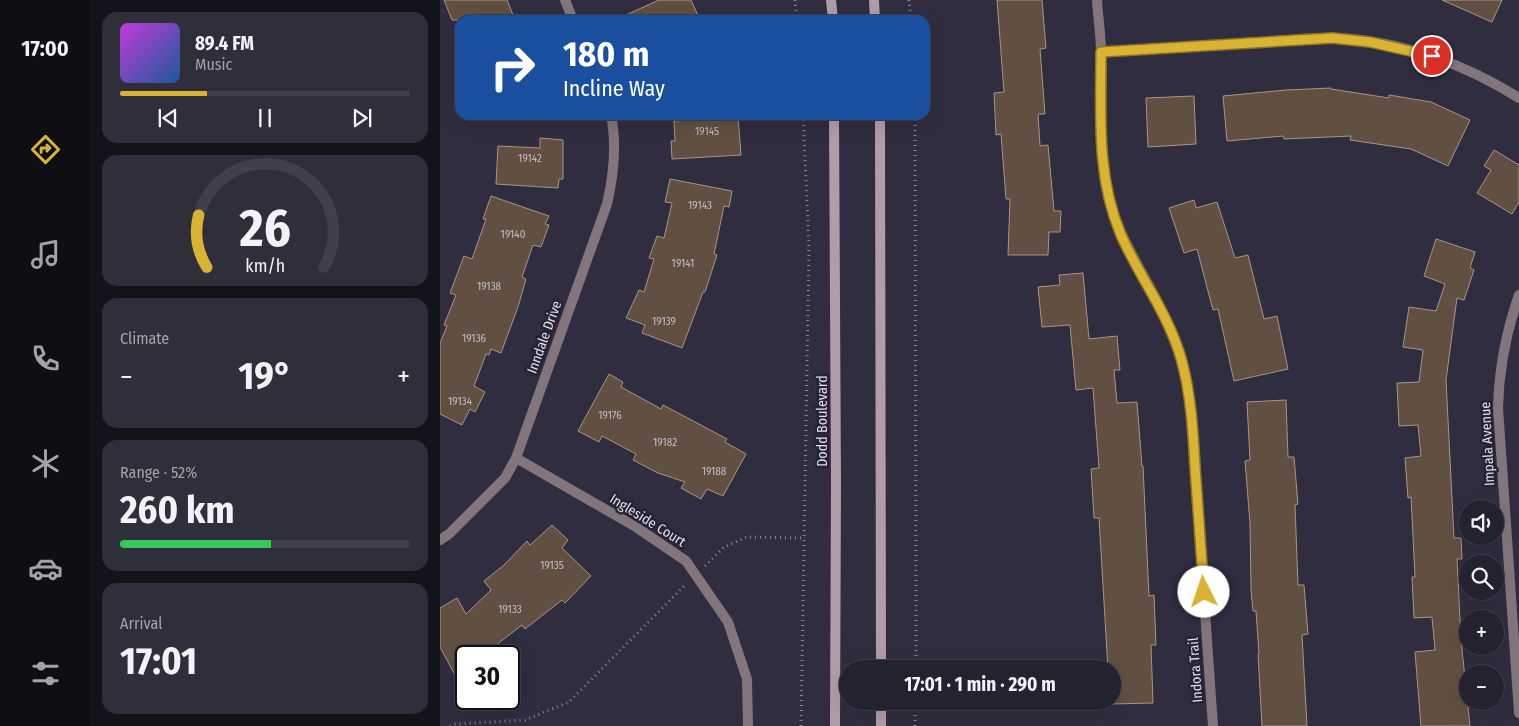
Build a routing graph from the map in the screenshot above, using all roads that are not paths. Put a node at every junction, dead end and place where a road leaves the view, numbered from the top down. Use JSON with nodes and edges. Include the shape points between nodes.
{"nodes":[{"id":1,"x":565,"y":0,"type":"edge"},
{"id":2,"x":831,"y":0,"type":"edge"},
{"id":3,"x":874,"y":0,"type":"edge"},
{"id":4,"x":1097,"y":0,"type":"edge"},
{"id":5,"x":571,"y":15,"type":"edge"},
{"id":6,"x":832,"y":15,"type":"edge"},
{"id":7,"x":875,"y":15,"type":"edge"},
{"id":8,"x":1101,"y":52,"type":"junction"},
{"id":9,"x":1519,"y":98,"type":"edge"},
{"id":10,"x":612,"y":120,"type":"edge"},
{"id":11,"x":834,"y":120,"type":"edge"},
{"id":12,"x":880,"y":120,"type":"edge"},
{"id":13,"x":1519,"y":295,"type":"edge"},
{"id":14,"x":516,"y":458,"type":"junction"},
{"id":15,"x":440,"y":540,"type":"edge"},
{"id":16,"x":1514,"y":582,"type":"edge"},
{"id":17,"x":881,"y":660,"type":"edge"},
{"id":18,"x":881,"y":710,"type":"edge"},
{"id":19,"x":1519,"y":713,"type":"edge"},
{"id":20,"x":748,"y":726,"type":"edge"},
{"id":21,"x":835,"y":726,"type":"edge"},
{"id":22,"x":881,"y":726,"type":"edge"},
{"id":23,"x":1213,"y":726,"type":"edge"}],
"edges":[{"from":1,"to":5,"type":"street"},
{"from":2,"to":6,"type":"main road"},
{"from":3,"to":7,"type":"main road"},
{"from":4,"to":8,"type":"street","name":"Indora Trail"},
{"from":8,"to":9,"type":"street","via":[[1351,39],[1403,48],[1447,61]]},
{"from":8,"to":23,"type":"street","name":"Indora Trail","via":[[1100,146],[1107,193],[1122,236],[1172,332],[1190,398]]},
{"from":10,"to":14,"type":"street","name":"Inndale Drive","via":[[614,156],[606,204]]},
{"from":11,"to":21,"type":"main road","name":"Dodd Boulevard"},
{"from":12,"to":17,"type":"main road"},
{"from":13,"to":16,"type":"street","name":"Impala Avenue","via":[[1505,342],[1498,391],[1499,435]]},
{"from":14,"to":15,"type":"street","name":"Inndale Drive","via":[[505,478]]},
{"from":14,"to":20,"type":"street","name":"Ingleside Court","via":[[636,527],[686,561],[728,622],[747,679]]},
{"from":16,"to":19,"type":"street","name":"Impala Avenue"},
{"from":18,"to":22,"type":"main road"}]}
